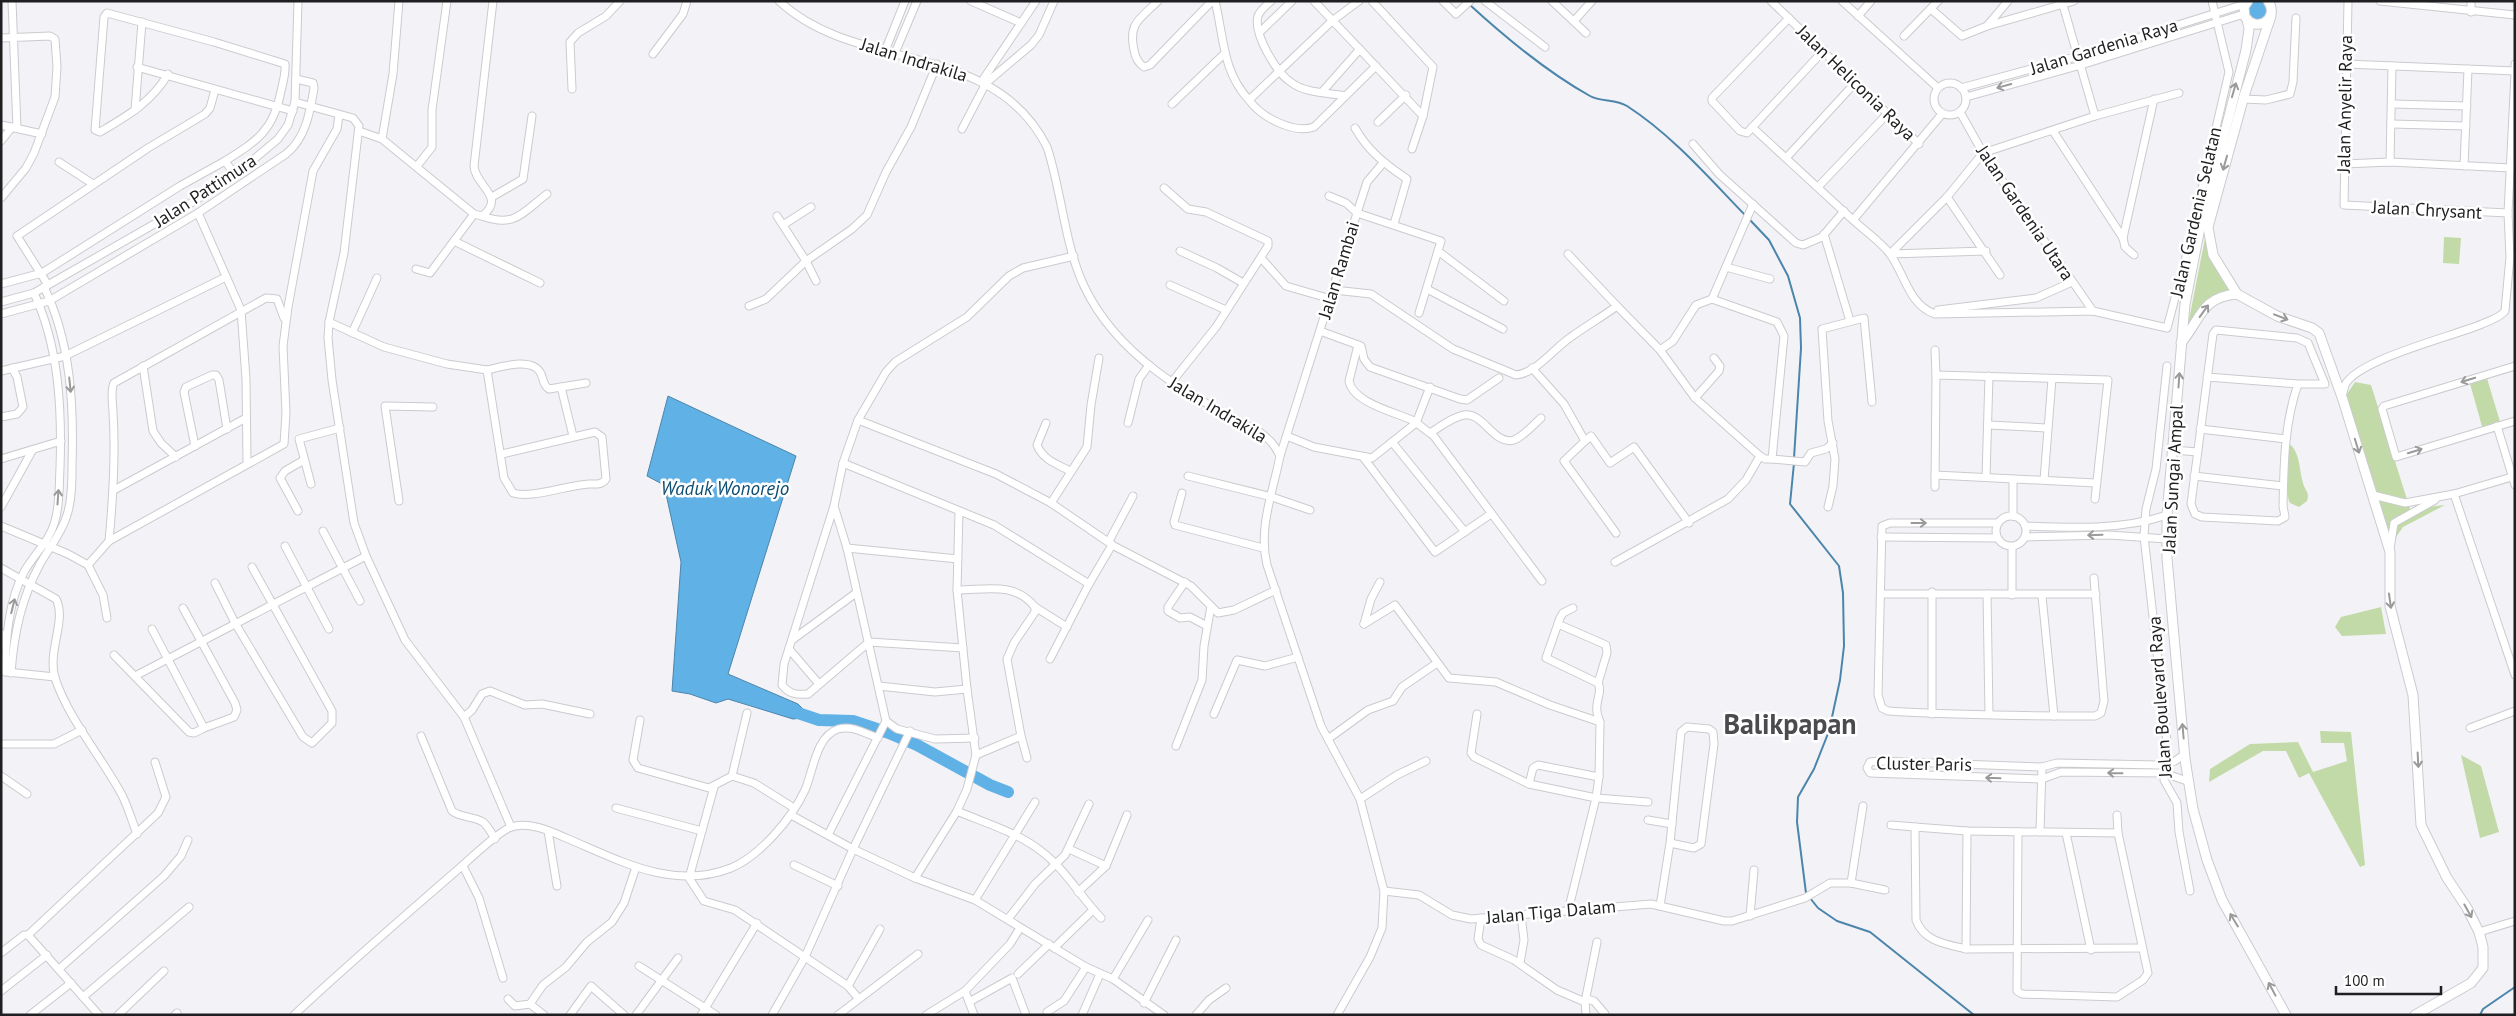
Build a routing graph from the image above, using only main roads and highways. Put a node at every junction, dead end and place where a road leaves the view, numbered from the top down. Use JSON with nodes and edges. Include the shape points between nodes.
{"nodes":[{"id":1,"x":2246,"y":2,"type":"edge"},
{"id":2,"x":2270,"y":2,"type":"edge"},
{"id":3,"x":2271,"y":16,"type":"junction"},
{"id":4,"x":2245,"y":17,"type":"junction"},
{"id":5,"x":2237,"y":294,"type":"junction"},
{"id":6,"x":2181,"y":343,"type":"junction"},
{"id":7,"x":2286,"y":1015,"type":"edge"},
{"id":8,"x":2415,"y":1015,"type":"edge"}],
"edges":[{"from":1,"to":4,"type":"main road","name":"Jalan Sungai Ampal"},
{"from":2,"to":3,"type":"main road"},
{"from":3,"to":4,"type":"main road","via":[[2258,25]]},
{"from":3,"to":5,"type":"main road","one_way":true,"via":[[2242,99],[2208,227],[2213,255]]},
{"from":6,"to":4,"type":"main road","name":"Jalan Sungai Ampal","one_way":true,"via":[[2199,233],[2246,50],[2249,28]]},
{"from":6,"to":5,"type":"main road","one_way":true,"via":[[2210,302],[2217,297]]},
{"from":5,"to":8,"type":"main road","one_way":true,"via":[[2277,316],[2319,333],[2390,552],[2390,606],[2413,695],[2421,825],[2436,858],[2467,908],[2483,947],[2483,968],[2477,977]]},
{"from":7,"to":6,"type":"main road","name":"Jalan Sungai Ampal","one_way":true,"via":[[2222,900],[2197,827],[2187,782],[2167,539]]}]}
